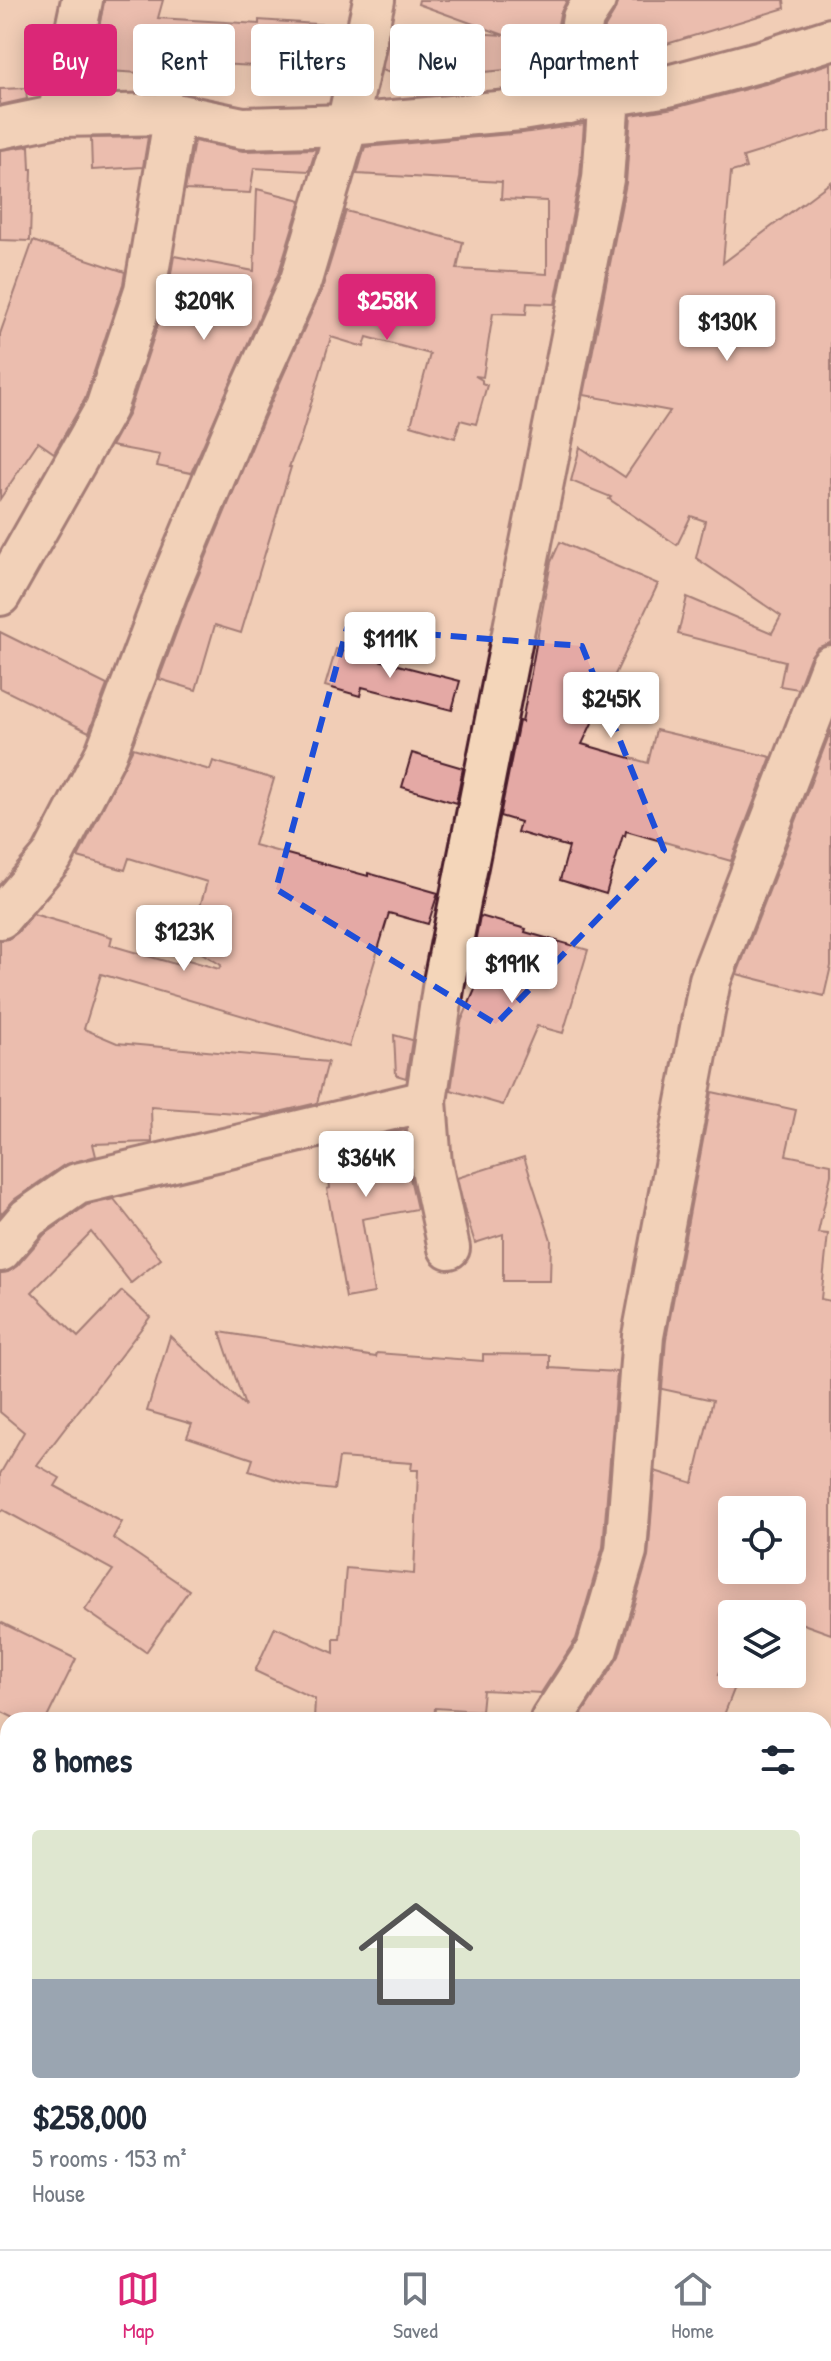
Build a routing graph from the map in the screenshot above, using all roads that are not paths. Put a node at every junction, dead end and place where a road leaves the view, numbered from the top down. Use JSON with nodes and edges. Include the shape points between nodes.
{"nodes":[{"id":1,"x":82,"y":0,"type":"edge"},
{"id":2,"x":374,"y":0,"type":"edge"},
{"id":3,"x":595,"y":0,"type":"edge"},
{"id":4,"x":831,"y":39,"type":"edge"},
{"id":5,"x":667,"y":86,"type":"edge"},
{"id":6,"x":609,"y":96,"type":"joint"},
{"id":7,"x":569,"y":103,"type":"junction"},
{"id":8,"x":175,"y":114,"type":"junction"},
{"id":9,"x":58,"y":116,"type":"junction"},
{"id":10,"x":347,"y":125,"type":"junction"},
{"id":11,"x":0,"y":128,"type":"edge"},
{"id":12,"x":0,"y":595,"type":"edge"},
{"id":13,"x":831,"y":666,"type":"edge"},
{"id":14,"x":0,"y":918,"type":"edge"},
{"id":15,"x":426,"y":1101,"type":"junction"},
{"id":16,"x":449,"y":1248,"type":"dead end"},
{"id":17,"x":0,"y":1251,"type":"edge"},
{"id":18,"x":556,"y":1712,"type":"edge"}],
"edges":[{"from":1,"to":9,"type":"street"},
{"from":2,"to":10,"type":"street"},
{"from":3,"to":7,"type":"street","via":[[583,18]]},
{"from":4,"to":5,"type":"street"},
{"from":6,"to":7,"type":"street"},
{"from":6,"to":15,"type":"street","via":[[603,179],[444,982]]},
{"from":7,"to":10,"type":"street"},
{"from":8,"to":9,"type":"street"},
{"from":8,"to":10,"type":"street","via":[[243,128]]},
{"from":8,"to":12,"type":"street","via":[[145,290],[106,408]]},
{"from":9,"to":11,"type":"street"},
{"from":10,"to":14,"type":"street","via":[[301,280],[173,575],[106,753],[52,857]]},
{"from":13,"to":18,"type":"street","via":[[710,980],[643,1336],[626,1551],[597,1649]]},
{"from":15,"to":16,"type":"street","via":[[431,1164]]},
{"from":15,"to":17,"type":"street","via":[[77,1184],[28,1218]]}]}
